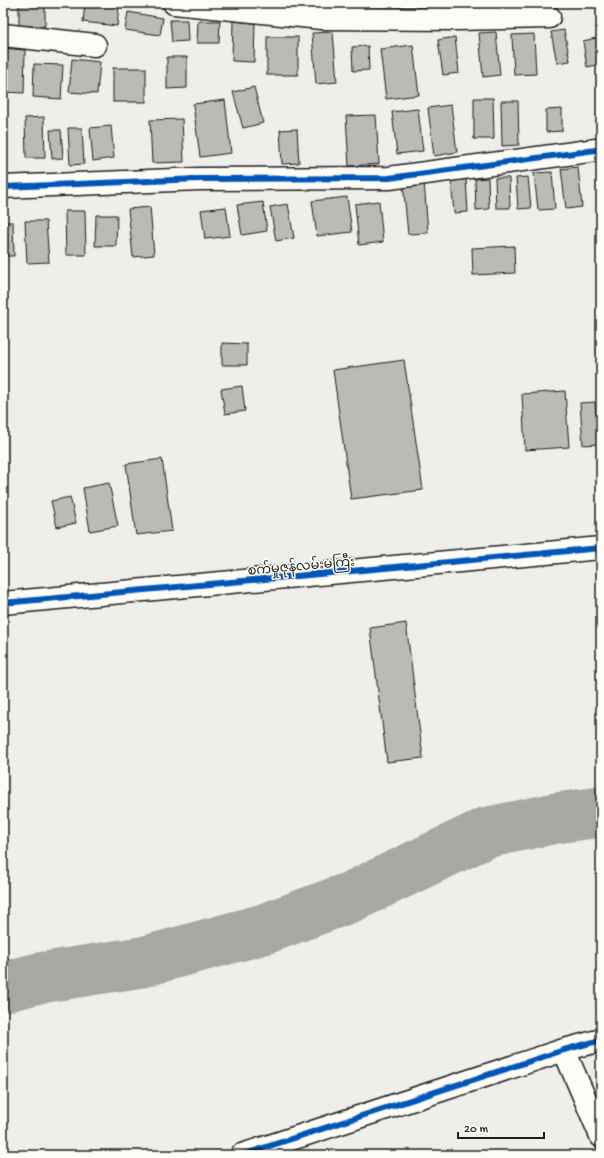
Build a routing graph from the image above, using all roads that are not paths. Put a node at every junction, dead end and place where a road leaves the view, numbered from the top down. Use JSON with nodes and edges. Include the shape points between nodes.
{"nodes":[{"id":1,"x":174,"y":3,"type":"edge"},
{"id":2,"x":549,"y":17,"type":"dead end"},
{"id":3,"x":3,"y":35,"type":"edge"},
{"id":4,"x":95,"y":45,"type":"dead end"},
{"id":5,"x":596,"y":150,"type":"dead end"},
{"id":6,"x":3,"y":188,"type":"edge"},
{"id":7,"x":601,"y":548,"type":"edge"},
{"id":8,"x":3,"y":603,"type":"edge"},
{"id":9,"x":601,"y":1040,"type":"edge"},
{"id":10,"x":564,"y":1050,"type":"junction"},
{"id":11,"x":601,"y":1136,"type":"edge"},
{"id":12,"x":242,"y":1155,"type":"edge"}],
"edges":[{"from":1,"to":2,"type":"street","via":[[321,18]]},
{"from":3,"to":4,"type":"street"},
{"from":5,"to":6,"type":"street","via":[[389,178],[199,179]]},
{"from":7,"to":8,"type":"street","name":"စက်မှုဇုန်လမ်းမကြီး"},
{"from":9,"to":10,"type":"street"},
{"from":10,"to":11,"type":"street"},
{"from":10,"to":12,"type":"street"}]}
